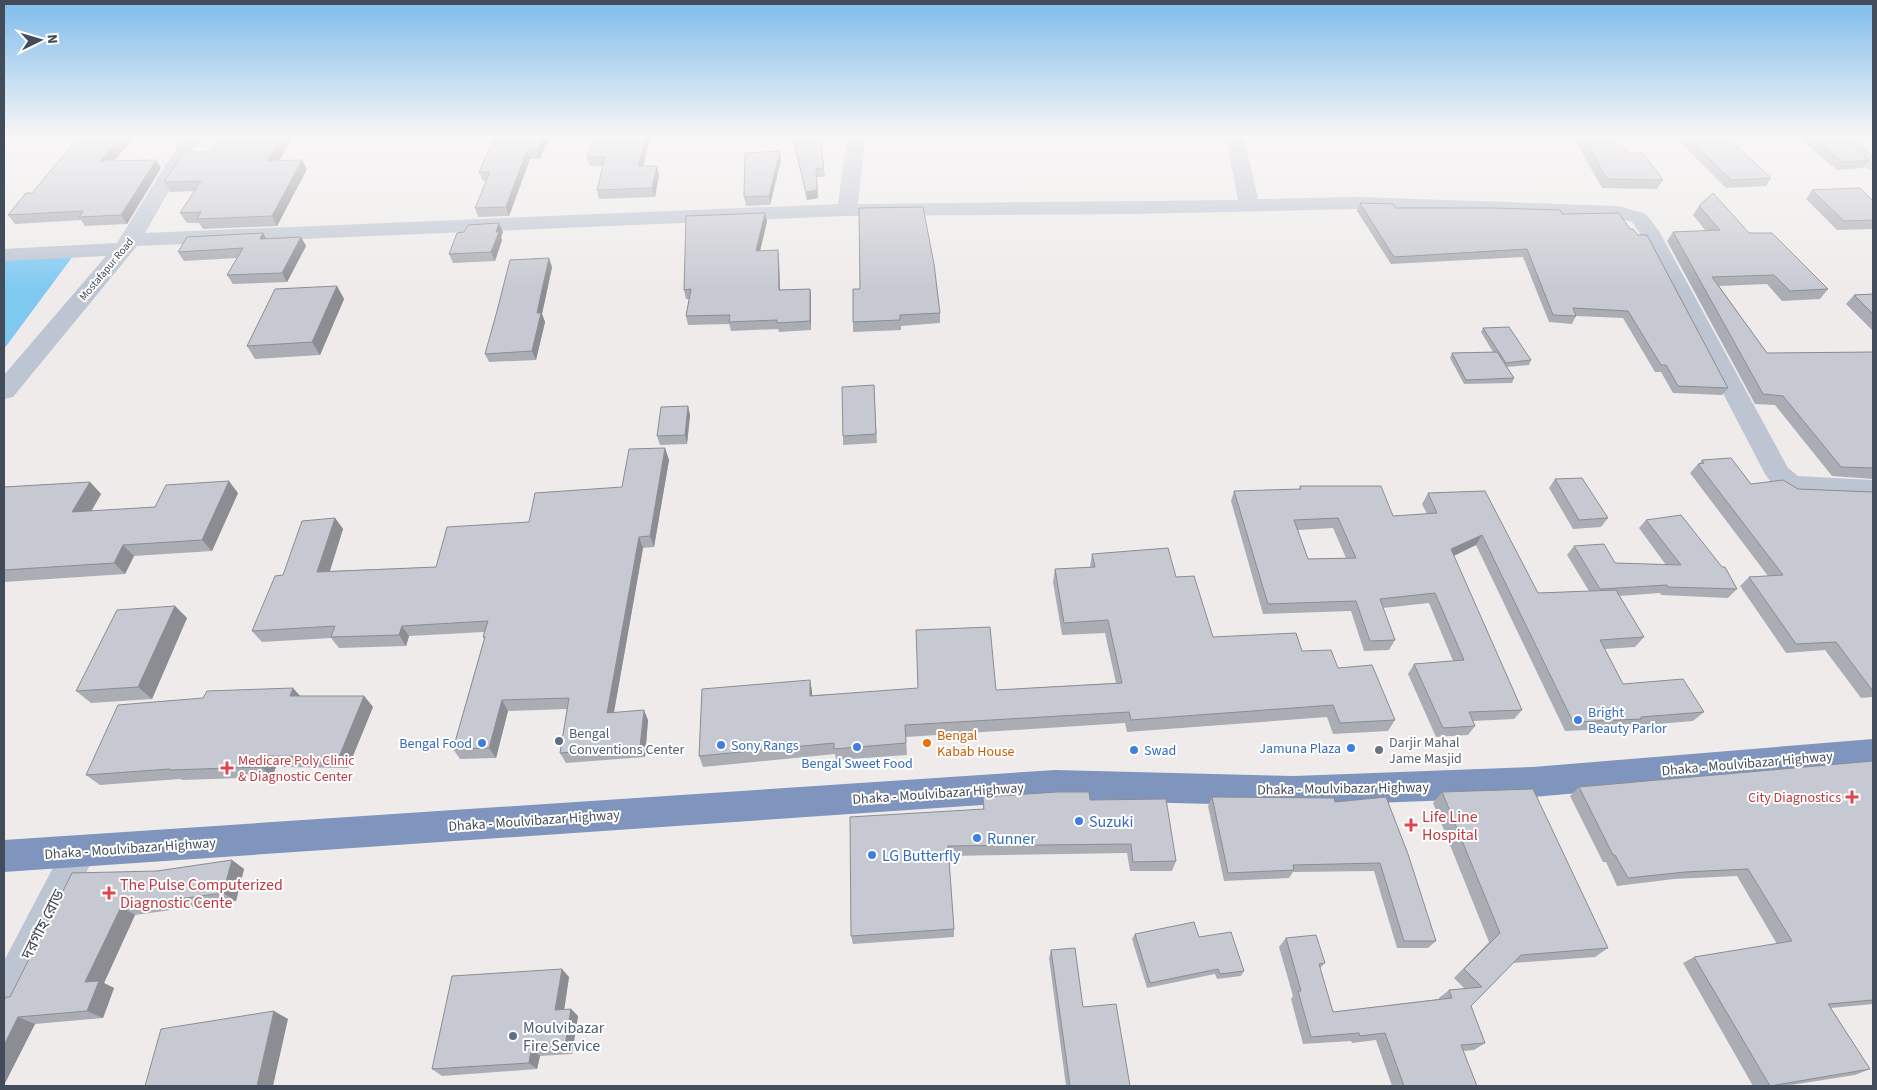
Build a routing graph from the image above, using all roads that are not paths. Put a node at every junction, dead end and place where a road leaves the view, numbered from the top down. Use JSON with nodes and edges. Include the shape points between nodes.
{"nodes":[{"id":1,"x":160,"y":188,"type":"edge"},
{"id":2,"x":850,"y":188,"type":"edge"},
{"id":3,"x":1245,"y":188,"type":"edge"},
{"id":4,"x":1249,"y":205,"type":"junction"},
{"id":5,"x":847,"y":210,"type":"junction"},
{"id":6,"x":127,"y":244,"type":"junction"},
{"id":7,"x":4,"y":255,"type":"edge"},
{"id":8,"x":4,"y":392,"type":"edge"},
{"id":9,"x":1873,"y":490,"type":"edge"},
{"id":10,"x":1873,"y":753,"type":"edge"},
{"id":11,"x":80,"y":851,"type":"junction"},
{"id":12,"x":4,"y":856,"type":"edge"},
{"id":13,"x":4,"y":998,"type":"edge"}],
"edges":[{"from":1,"to":6,"type":"street","name":"Mostafapur Road"},
{"from":2,"to":5,"type":"street"},
{"from":3,"to":4,"type":"street"},
{"from":4,"to":5,"type":"street"},
{"from":4,"to":9,"type":"street","via":[[1359,203],[1618,212],[1639,218],[1649,231],[1784,482],[1796,486]]},
{"from":5,"to":6,"type":"street"},
{"from":6,"to":7,"type":"street"},
{"from":6,"to":8,"type":"street","name":"Mostafapur Road"},
{"from":10,"to":11,"type":"highway","name":"Dhaka - Moulvibazar Highway","via":[[1483,784],[1294,791],[1055,785]]},
{"from":11,"to":12,"type":"highway","name":"Dhaka - Moulvibazar Highway"},
{"from":11,"to":13,"type":"street","name":"দরগাহ রোড"}]}
